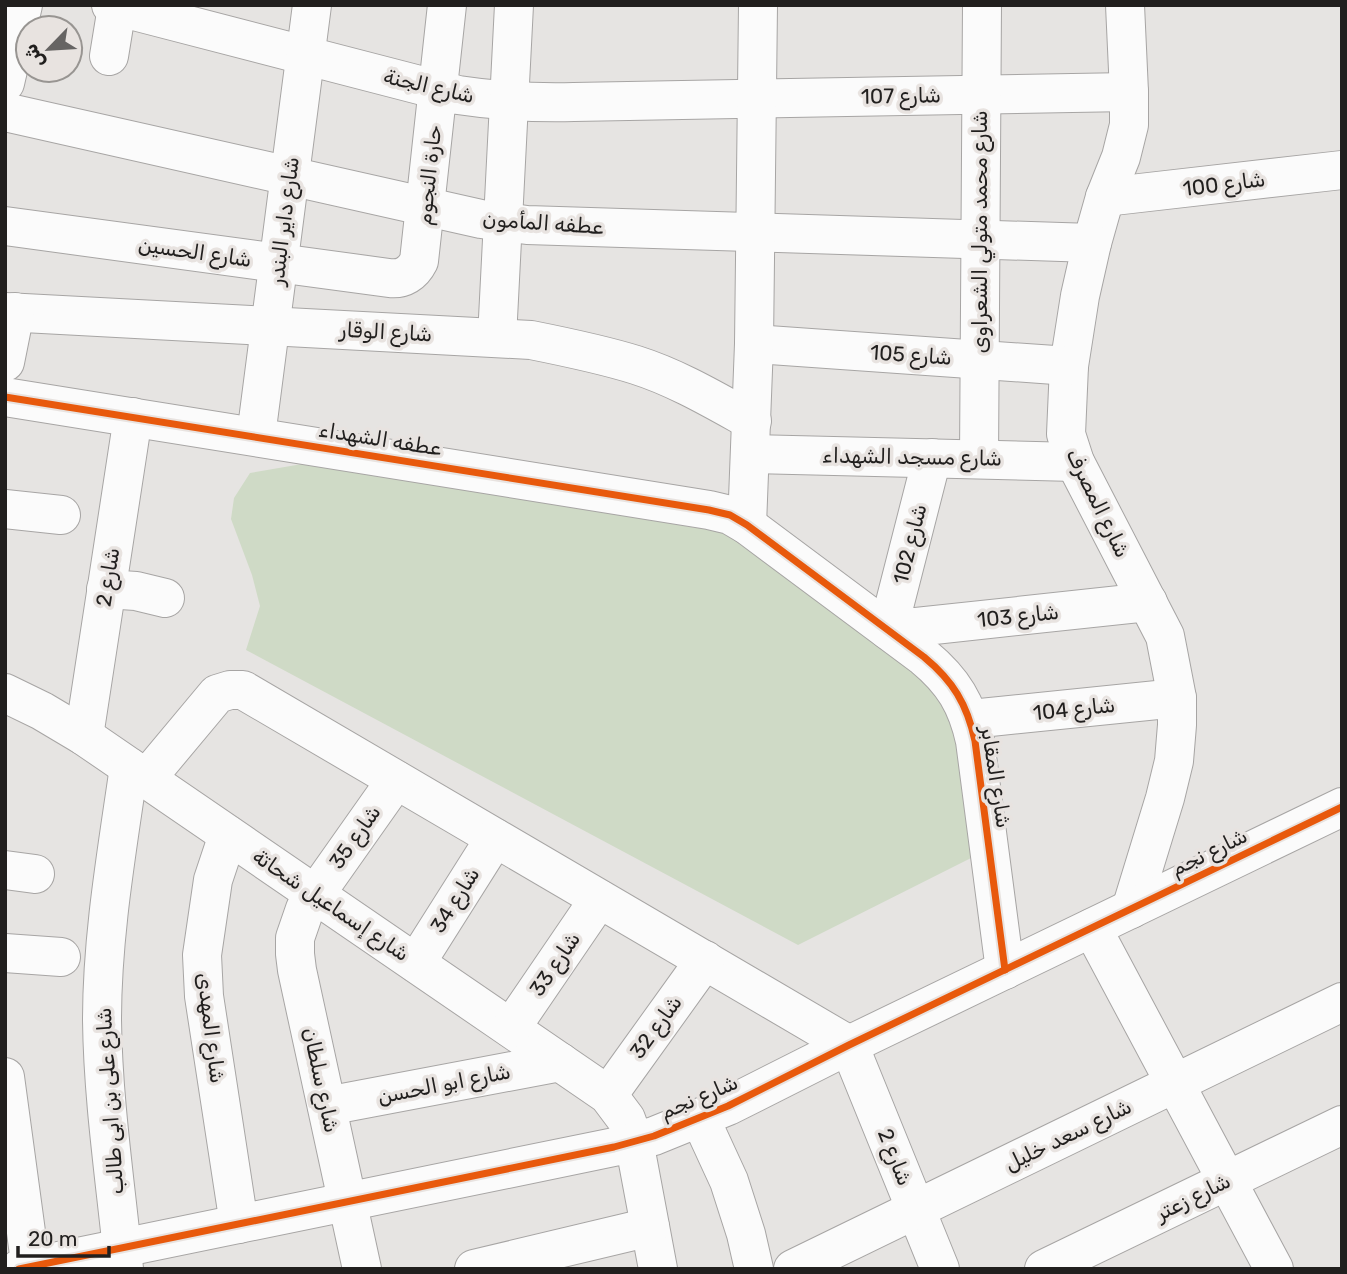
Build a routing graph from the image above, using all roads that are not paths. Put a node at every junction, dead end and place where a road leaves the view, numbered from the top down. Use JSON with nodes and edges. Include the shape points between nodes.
{"nodes":[{"id":1,"x":23,"y":5,"type":"edge"},
{"id":2,"x":312,"y":5,"type":"edge"},
{"id":3,"x":447,"y":5,"type":"edge"},
{"id":4,"x":514,"y":5,"type":"edge"},
{"id":5,"x":758,"y":5,"type":"edge"},
{"id":6,"x":982,"y":5,"type":"edge"},
{"id":7,"x":1125,"y":5,"type":"edge"},
{"id":8,"x":114,"y":6,"type":"edge"},
{"id":9,"x":109,"y":56,"type":"dead end"},
{"id":10,"x":305,"y":56,"type":"junction"},
{"id":11,"x":5,"y":83,"type":"edge"},
{"id":12,"x":438,"y":90,"type":"junction"},
{"id":13,"x":1129,"y":92,"type":"junction"},
{"id":14,"x":981,"y":95,"type":"junction"},
{"id":15,"x":756,"y":99,"type":"junction"},
{"id":16,"x":509,"y":101,"type":"junction"},
{"id":17,"x":5,"y":112,"type":"edge"},
{"id":18,"x":1342,"y":170,"type":"edge"},
{"id":19,"x":290,"y":175,"type":"junction"},
{"id":20,"x":1105,"y":197,"type":"junction"},
{"id":21,"x":425,"y":206,"type":"junction"},
{"id":22,"x":503,"y":222,"type":"junction"},
{"id":23,"x":5,"y":226,"type":"edge"},
{"id":24,"x":755,"y":233,"type":"junction"},
{"id":25,"x":980,"y":240,"type":"junction"},
{"id":26,"x":1092,"y":243,"type":"junction"},
{"id":27,"x":419,"y":261,"type":"joint"},
{"id":28,"x":278,"y":263,"type":"junction"},
{"id":29,"x":10,"y":312,"type":"edge"},
{"id":30,"x":271,"y":326,"type":"junction"},
{"id":31,"x":497,"y":338,"type":"junction"},
{"id":32,"x":754,"y":344,"type":"junction"},
{"id":33,"x":979,"y":360,"type":"junction"},
{"id":34,"x":5,"y":362,"type":"edge"},
{"id":35,"x":1069,"y":366,"type":"junction"},
{"id":36,"x":5,"y":397,"type":"edge"},
{"id":37,"x":133,"y":417,"type":"junction"},
{"id":38,"x":256,"y":436,"type":"junction"},
{"id":39,"x":751,"y":437,"type":"junction"},
{"id":40,"x":932,"y":458,"type":"junction"},
{"id":41,"x":979,"y":459,"type":"junction"},
{"id":42,"x":1074,"y":462,"type":"junction"},
{"id":43,"x":5,"y":509,"type":"edge"},
{"id":44,"x":61,"y":515,"type":"dead end"},
{"id":45,"x":747,"y":525,"type":"junction"},
{"id":46,"x":106,"y":589,"type":"junction"},
{"id":47,"x":165,"y":598,"type":"dead end"},
{"id":48,"x":1148,"y":602,"type":"junction"},
{"id":49,"x":888,"y":630,"type":"junction"},
{"id":50,"x":5,"y":692,"type":"edge"},
{"id":51,"x":1177,"y":698,"type":"junction"},
{"id":52,"x":971,"y":719,"type":"junction"},
{"id":53,"x":84,"y":736,"type":"junction"},
{"id":54,"x":137,"y":773,"type":"junction"},
{"id":55,"x":396,"y":780,"type":"junction"},
{"id":56,"x":1340,"y":814,"type":"edge"},
{"id":57,"x":228,"y":835,"type":"junction"},
{"id":58,"x":495,"y":838,"type":"junction"},
{"id":59,"x":315,"y":894,"type":"junction"},
{"id":60,"x":599,"y":899,"type":"junction"},
{"id":61,"x":1131,"y":909,"type":"junction"},
{"id":62,"x":1092,"y":928,"type":"junction"},
{"id":63,"x":5,"y":953,"type":"edge"},
{"id":64,"x":61,"y":957,"type":"dead end"},
{"id":65,"x":705,"y":960,"type":"junction"},
{"id":66,"x":415,"y":963,"type":"junction"},
{"id":67,"x":1005,"y":970,"type":"junction"},
{"id":68,"x":1342,"y":1002,"type":"edge"},
{"id":69,"x":511,"y":1028,"type":"junction"},
{"id":70,"x":849,"y":1045,"type":"junction"},
{"id":71,"x":560,"y":1062,"type":"junction"},
{"id":72,"x":5,"y":1077,"type":"edge"},
{"id":73,"x":1175,"y":1083,"type":"junction"},
{"id":74,"x":608,"y":1095,"type":"junction"},
{"id":75,"x":327,"y":1106,"type":"junction"},
{"id":76,"x":700,"y":1118,"type":"junction"},
{"id":77,"x":1342,"y":1125,"type":"edge"},
{"id":78,"x":634,"y":1141,"type":"junction"},
{"id":79,"x":1227,"y":1180,"type":"junction"},
{"id":80,"x":348,"y":1201,"type":"junction"},
{"id":81,"x":916,"y":1209,"type":"junction"},
{"id":82,"x":239,"y":1224,"type":"junction"},
{"id":83,"x":650,"y":1227,"type":"junction"},
{"id":84,"x":123,"y":1258,"type":"edge"},
{"id":85,"x":27,"y":1268,"type":"edge"},
{"id":86,"x":362,"y":1269,"type":"edge"},
{"id":87,"x":474,"y":1269,"type":"edge"},
{"id":88,"x":658,"y":1269,"type":"edge"},
{"id":89,"x":754,"y":1269,"type":"edge"},
{"id":90,"x":793,"y":1269,"type":"edge"},
{"id":91,"x":940,"y":1269,"type":"edge"},
{"id":92,"x":1044,"y":1269,"type":"edge"},
{"id":93,"x":1274,"y":1269,"type":"edge"}],
"edges":[{"from":1,"to":11,"type":"street"},
{"from":2,"to":10,"type":"street","name":"شارع داير البندر"},
{"from":3,"to":12,"type":"street","name":"حارة النجوم"},
{"from":4,"to":16,"type":"street"},
{"from":5,"to":15,"type":"street"},
{"from":6,"to":14,"type":"street","name":"شارع محمد متولي الشعراوى"},
{"from":7,"to":13,"type":"street","name":"شارع المصرف"},
{"from":8,"to":9,"type":"street"},
{"from":8,"to":10,"type":"street","name":"شارع الجنة"},
{"from":10,"to":12,"type":"street","name":"شارع الجنة"},
{"from":10,"to":19,"type":"street","name":"شارع داير البندر"},
{"from":12,"to":16,"type":"street","name":"شارع الجنة"},
{"from":12,"to":21,"type":"street","name":"حارة النجوم"},
{"from":13,"to":14,"type":"street","name":"شارع 107"},
{"from":13,"to":20,"type":"street","name":"شارع المصرف","via":[[1129,125]]},
{"from":14,"to":15,"type":"street","name":"شارع 107"},
{"from":14,"to":25,"type":"street","name":"شارع محمد متولي الشعراوى"},
{"from":15,"to":16,"type":"street","name":"شارع الجنة"},
{"from":15,"to":24,"type":"street"},
{"from":16,"to":22,"type":"street"},
{"from":17,"to":19,"type":"street","name":"عطفه المأمون"},
{"from":18,"to":20,"type":"street","name":"شارع 100"},
{"from":19,"to":21,"type":"street","name":"عطفه المأمون"},
{"from":19,"to":28,"type":"street","name":"شارع داير البندر"},
{"from":20,"to":26,"type":"street","name":"شارع المصرف"},
{"from":21,"to":22,"type":"street","name":"عطفه المأمون"},
{"from":21,"to":27,"type":"street","name":"حارة النجوم"},
{"from":22,"to":24,"type":"street","name":"عطفه المأمون"},
{"from":22,"to":31,"type":"street"},
{"from":23,"to":28,"type":"street","name":"شارع الحسين"},
{"from":24,"to":25,"type":"street","name":"عطفه المأمون"},
{"from":24,"to":32,"type":"street"},
{"from":25,"to":26,"type":"street","name":"عطفه المأمون"},
{"from":25,"to":33,"type":"street","name":"شارع محمد متولي الشعراوى"},
{"from":26,"to":35,"type":"street","name":"شارع المصرف"},
{"from":27,"to":28,"type":"street","name":"شارع الحسين","via":[[409,274],[395,279]]},
{"from":28,"to":30,"type":"street","name":"شارع داير البندر"},
{"from":29,"to":30,"type":"street","name":"شارع الوقار"},
{"from":29,"to":34,"type":"street"},
{"from":30,"to":31,"type":"street","name":"شارع الوقار"},
{"from":30,"to":38,"type":"street","name":"شارع داير البندر"},
{"from":31,"to":39,"type":"street","name":"شارع الوقار","via":[[531,340],[636,365],[680,383]]},
{"from":32,"to":33,"type":"street","name":"شارع 105"},
{"from":32,"to":39,"type":"street"},
{"from":33,"to":35,"type":"street","name":"شارع 105"},
{"from":33,"to":41,"type":"street","name":"شارع محمد متولي الشعراوى"},
{"from":35,"to":42,"type":"street","name":"شارع المصرف","via":[[1066,434]]},
{"from":36,"to":37,"type":"street","name":"عطفه الشهداء"},
{"from":37,"to":38,"type":"street","name":"عطفه الشهداء"},
{"from":37,"to":46,"type":"street","name":"شارع 2"},
{"from":38,"to":45,"type":"street","name":"عطفه الشهداء","via":[[709,510]]},
{"from":39,"to":40,"type":"street","name":"شارع مسجد الشهداء"},
{"from":39,"to":45,"type":"street"},
{"from":40,"to":41,"type":"street","name":"شارع مسجد الشهداء"},
{"from":40,"to":49,"type":"street","name":"شارع 102"},
{"from":41,"to":42,"type":"street","name":"شارع مسجد الشهداء"},
{"from":42,"to":48,"type":"street","name":"شارع المصرف"},
{"from":43,"to":44,"type":"street"},
{"from":45,"to":49,"type":"street","name":"شارع المقابر"},
{"from":46,"to":47,"type":"street"},
{"from":46,"to":53,"type":"street","name":"شارع 2"},
{"from":48,"to":49,"type":"street","name":"شارع 103"},
{"from":48,"to":51,"type":"street","name":"شارع المصرف","via":[[1165,636]]},
{"from":49,"to":52,"type":"street","name":"شارع المقابر","via":[[938,668]]},
{"from":50,"to":53,"type":"street","name":"شارع إسماعيل شحاتة"},
{"from":51,"to":52,"type":"street","name":"شارع 104"},
{"from":51,"to":61,"type":"street","name":"شارع المصرف","via":[[1174,761]]},
{"from":52,"to":67,"type":"street","name":"شارع المقابر"},
{"from":53,"to":54,"type":"street","name":"شارع إسماعيل شحاتة"},
{"from":54,"to":55,"type":"street","via":[[217,694],[230,690],[243,691]]},
{"from":54,"to":57,"type":"street","name":"شارع إسماعيل شحاتة"},
{"from":54,"to":84,"type":"street","name":"شارع على بن ابى طالب","via":[[107,923],[102,1020]]},
{"from":55,"to":58,"type":"street"},
{"from":55,"to":59,"type":"street","name":"شارع 35"},
{"from":56,"to":61,"type":"street","name":"شارع نجم"},
{"from":57,"to":59,"type":"street","name":"شارع إسماعيل شحاتة"},
{"from":57,"to":82,"type":"street","name":"شارع المهدى","via":[[213,880],[202,955],[204,996]]},
{"from":58,"to":60,"type":"street"},
{"from":58,"to":66,"type":"street","name":"شارع 34"},
{"from":59,"to":66,"type":"street","name":"شارع إسماعيل شحاتة"},
{"from":59,"to":75,"type":"street","name":"شارع سلطان","via":[[300,922],[295,954]]},
{"from":60,"to":65,"type":"street"},
{"from":60,"to":69,"type":"street","name":"شارع 33"},
{"from":61,"to":62,"type":"street","name":"شارع نجم"},
{"from":62,"to":67,"type":"street","name":"شارع نجم"},
{"from":62,"to":73,"type":"street"},
{"from":63,"to":64,"type":"street"},
{"from":65,"to":70,"type":"street"},
{"from":65,"to":74,"type":"street","name":"شارع 32"},
{"from":66,"to":69,"type":"street","name":"شارع إسماعيل شحاتة"},
{"from":67,"to":70,"type":"street","name":"شارع نجم"},
{"from":68,"to":73,"type":"street","name":"شارع سعد خليل"},
{"from":69,"to":71,"type":"street","name":"شارع إسماعيل شحاتة"},
{"from":70,"to":76,"type":"street","name":"شارع نجم"},
{"from":70,"to":81,"type":"street","name":"شارع 2"},
{"from":71,"to":74,"type":"street","name":"شارع إسماعيل شحاتة"},
{"from":71,"to":75,"type":"street","name":"شارع ابو الحسن"},
{"from":72,"to":85,"type":"street"},
{"from":73,"to":79,"type":"street"},
{"from":73,"to":81,"type":"street","name":"شارع سعد خليل"},
{"from":74,"to":78,"type":"street","name":"شارع إسماعيل شحاتة","via":[[626,1119]]},
{"from":75,"to":80,"type":"street","name":"شارع سلطان"},
{"from":76,"to":78,"type":"street","name":"شارع نجم"},
{"from":76,"to":89,"type":"street","via":[[729,1181]]},
{"from":77,"to":79,"type":"street","name":"شارع زعتر"},
{"from":78,"to":80,"type":"street","name":"شارع نجم"},
{"from":78,"to":83,"type":"street","name":"شارع إسماعيل شحاتة"},
{"from":79,"to":92,"type":"street","name":"شارع زعتر"},
{"from":79,"to":93,"type":"street"},
{"from":80,"to":82,"type":"street","name":"شارع نجم"},
{"from":80,"to":86,"type":"street","name":"شارع سلطان"},
{"from":81,"to":90,"type":"street","name":"شارع سعد خليل"},
{"from":81,"to":91,"type":"street","name":"شارع 2"},
{"from":82,"to":84,"type":"street","name":"شارع نجم"},
{"from":83,"to":87,"type":"street"},
{"from":83,"to":88,"type":"street","name":"شارع إسماعيل شحاتة"},
{"from":84,"to":85,"type":"street","name":"شارع نجم"}]}
